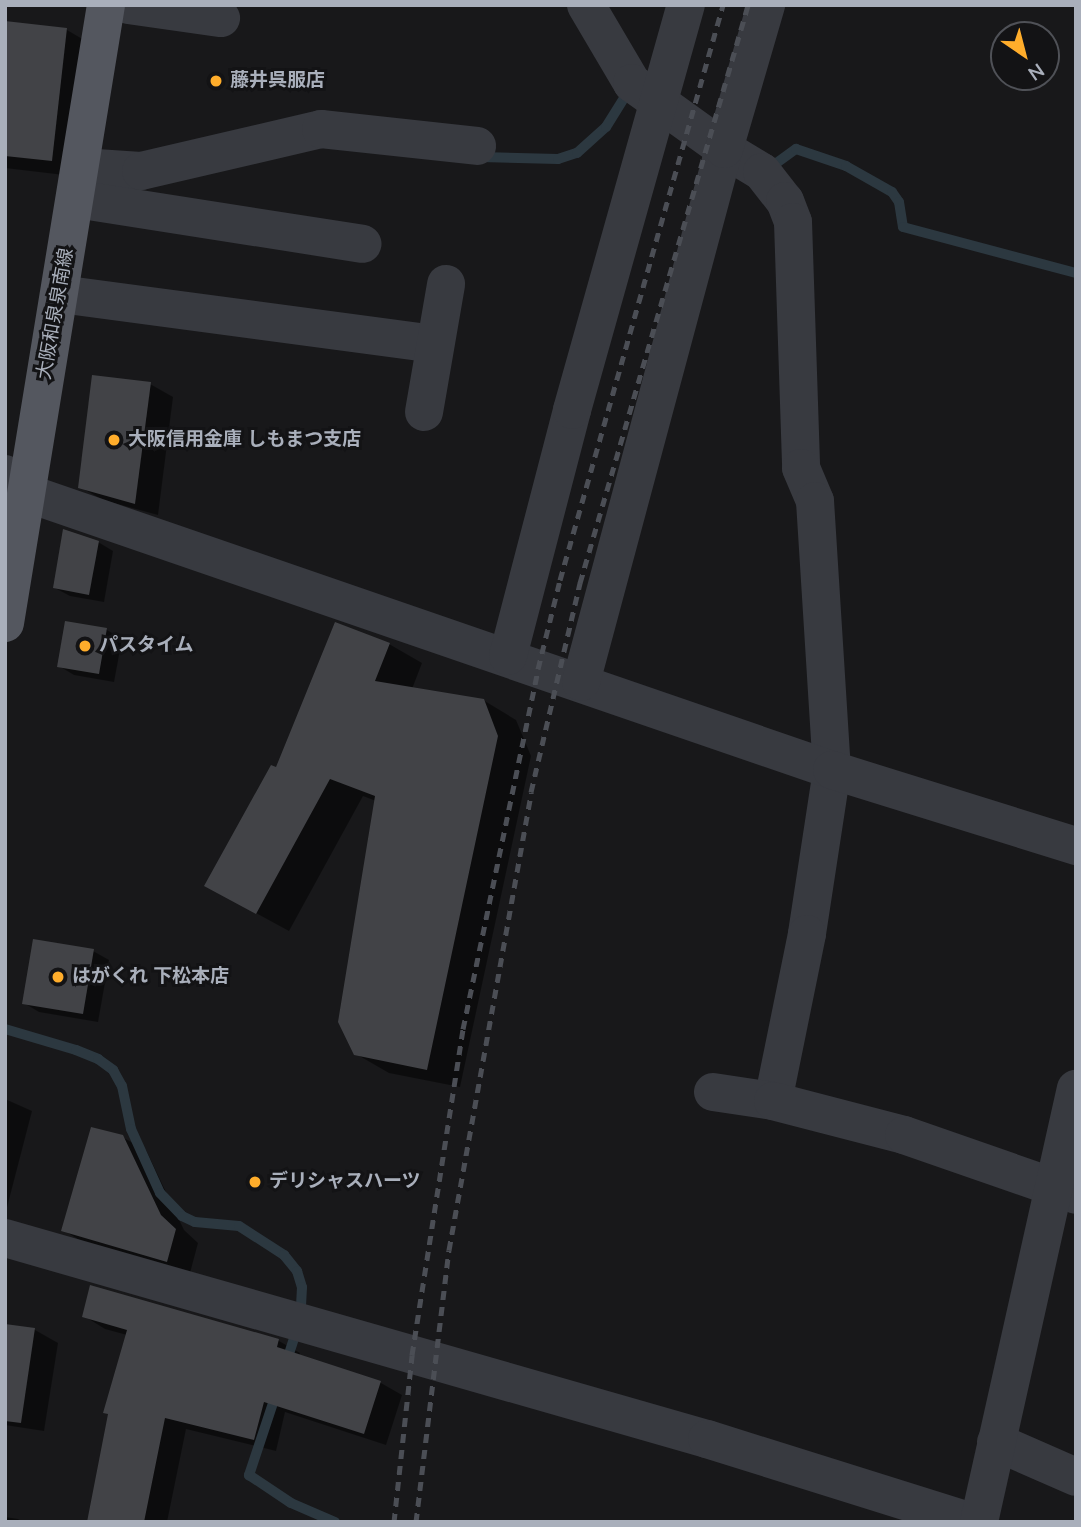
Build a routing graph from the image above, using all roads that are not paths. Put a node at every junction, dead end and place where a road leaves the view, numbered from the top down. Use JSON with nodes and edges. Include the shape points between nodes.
{"nodes":[{"id":1,"x":107,"y":5,"type":"edge"},
{"id":2,"x":128,"y":5,"type":"edge"},
{"id":3,"x":586,"y":5,"type":"edge"},
{"id":4,"x":686,"y":5,"type":"edge"},
{"id":5,"x":766,"y":5,"type":"edge"},
{"id":6,"x":221,"y":18,"type":"dead end"},
{"id":7,"x":657,"y":102,"type":"junction"},
{"id":8,"x":477,"y":146,"type":"dead end"},
{"id":9,"x":724,"y":149,"type":"junction"},
{"id":10,"x":78,"y":183,"type":"junction"},
{"id":11,"x":362,"y":244,"type":"dead end"},
{"id":12,"x":446,"y":284,"type":"dead end"},
{"id":13,"x":60,"y":294,"type":"junction"},
{"id":14,"x":435,"y":344,"type":"junction"},
{"id":15,"x":424,"y":412,"type":"dead end"},
{"id":16,"x":15,"y":483,"type":"edge"},
{"id":17,"x":5,"y":623,"type":"edge"},
{"id":18,"x":508,"y":656,"type":"junction"},
{"id":19,"x":581,"y":682,"type":"junction"},
{"id":20,"x":832,"y":770,"type":"junction"},
{"id":21,"x":1076,"y":846,"type":"edge"},
{"id":22,"x":1076,"y":1089,"type":"edge"},
{"id":23,"x":713,"y":1092,"type":"dead end"},
{"id":24,"x":773,"y":1101,"type":"junction"},
{"id":25,"x":1065,"y":1191,"type":"edge"},
{"id":26,"x":5,"y":1238,"type":"edge"},
{"id":27,"x":996,"y":1442,"type":"junction"},
{"id":28,"x":1076,"y":1477,"type":"edge"},
{"id":29,"x":972,"y":1522,"type":"edge"},
{"id":30,"x":979,"y":1522,"type":"edge"}],
"edges":[{"from":1,"to":10,"type":"main road","name":"大阪和泉泉南線"},
{"from":2,"to":6,"type":"street"},
{"from":3,"to":7,"type":"street","via":[[632,83]]},
{"from":4,"to":7,"type":"street"},
{"from":5,"to":9,"type":"street"},
{"from":7,"to":9,"type":"street"},
{"from":7,"to":18,"type":"street"},
{"from":8,"to":10,"type":"street","via":[[321,129]]},
{"from":9,"to":19,"type":"street"},
{"from":9,"to":20,"type":"street","via":[[762,172],[785,201],[793,222],[801,468],[815,501]]},
{"from":10,"to":11,"type":"street"},
{"from":10,"to":13,"type":"main road","name":"大阪和泉泉南線"},
{"from":12,"to":14,"type":"street"},
{"from":13,"to":14,"type":"street"},
{"from":13,"to":16,"type":"main road","name":"大阪和泉泉南線"},
{"from":14,"to":15,"type":"street"},
{"from":16,"to":17,"type":"main road","name":"大阪和泉泉南線"},
{"from":16,"to":18,"type":"street"},
{"from":18,"to":19,"type":"street"},
{"from":19,"to":20,"type":"street"},
{"from":20,"to":21,"type":"street"},
{"from":20,"to":24,"type":"street","via":[[807,934]]},
{"from":22,"to":25,"type":"street"},
{"from":23,"to":24,"type":"street"},
{"from":24,"to":25,"type":"street","via":[[904,1135]]},
{"from":25,"to":27,"type":"street"},
{"from":26,"to":29,"type":"street","via":[[694,1435]]},
{"from":27,"to":28,"type":"street"},
{"from":27,"to":30,"type":"street"}]}
